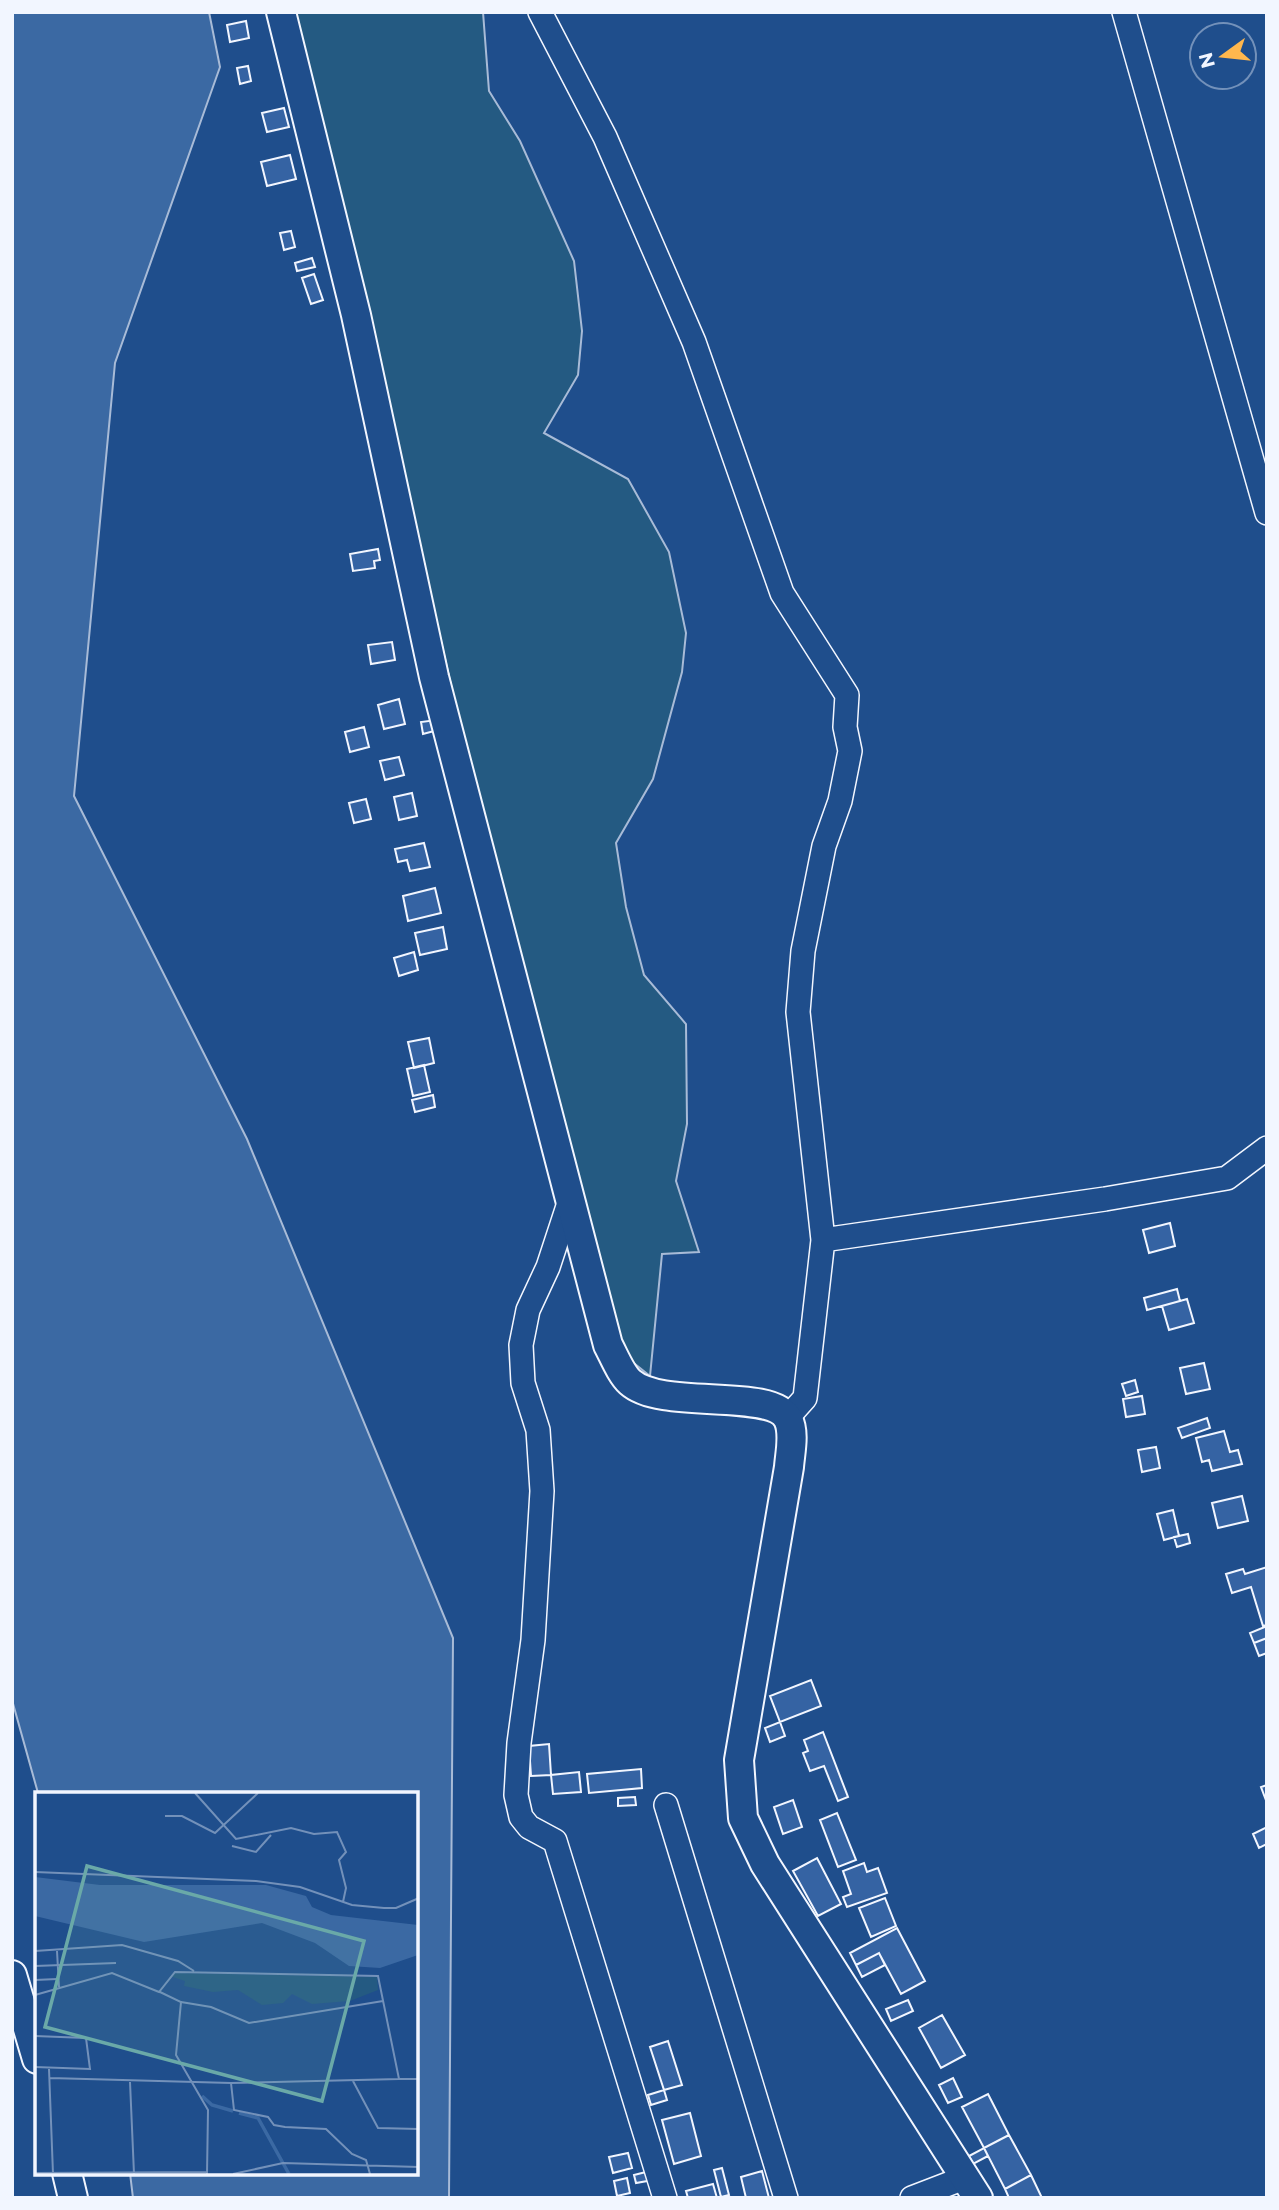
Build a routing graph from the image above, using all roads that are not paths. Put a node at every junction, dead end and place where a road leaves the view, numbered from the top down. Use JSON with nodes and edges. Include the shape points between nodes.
{"nodes":[{"id":1,"x":281,"y":12,"type":"edge"},
{"id":2,"x":540,"y":12,"type":"edge"},
{"id":3,"x":1124,"y":12,"type":"edge"},
{"id":4,"x":1267,"y":513,"type":"edge"},
{"id":5,"x":1267,"y":1148,"type":"edge"},
{"id":6,"x":570,"y":1200,"type":"junction"},
{"id":7,"x":823,"y":1240,"type":"junction"},
{"id":8,"x":788,"y":1417,"type":"junction"},
{"id":9,"x":666,"y":1805,"type":"dead end"},
{"id":10,"x":12,"y":1975,"type":"edge"},
{"id":11,"x":35,"y":2052,"type":"edge"},
{"id":12,"x":67,"y":2175,"type":"edge"},
{"id":13,"x":971,"y":2188,"type":"edge"},
{"id":14,"x":73,"y":2198,"type":"edge"},
{"id":15,"x":665,"y":2198,"type":"edge"},
{"id":16,"x":786,"y":2198,"type":"edge"},
{"id":17,"x":912,"y":2198,"type":"edge"}],
"edges":[{"from":1,"to":6,"type":"main road","via":[[356,315],[433,677]]},
{"from":2,"to":7,"type":"street","via":[[605,137],[694,342],[782,593],[847,695],[845,727],[850,751],[840,801],[824,846],[803,951],[798,1012]]},
{"from":3,"to":4,"type":"street"},
{"from":5,"to":7,"type":"street","via":[[1227,1178]]},
{"from":6,"to":8,"type":"main road","via":[[608,1345],[630,1382],[654,1395],[758,1403]]},
{"from":6,"to":15,"type":"street","via":[[528,1310],[521,1345],[523,1383],[538,1430],[541,1491],[533,1640],[516,1796],[529,1827],[555,1841]]},
{"from":7,"to":8,"type":"street","via":[[805,1398]]},
{"from":8,"to":13,"type":"main road","via":[[789,1467],[738,1760],[743,1818],[765,1864]]},
{"from":9,"to":16,"type":"street"},
{"from":10,"to":11,"type":"main road"},
{"from":12,"to":14,"type":"main road"},
{"from":13,"to":17,"type":"street"}]}
